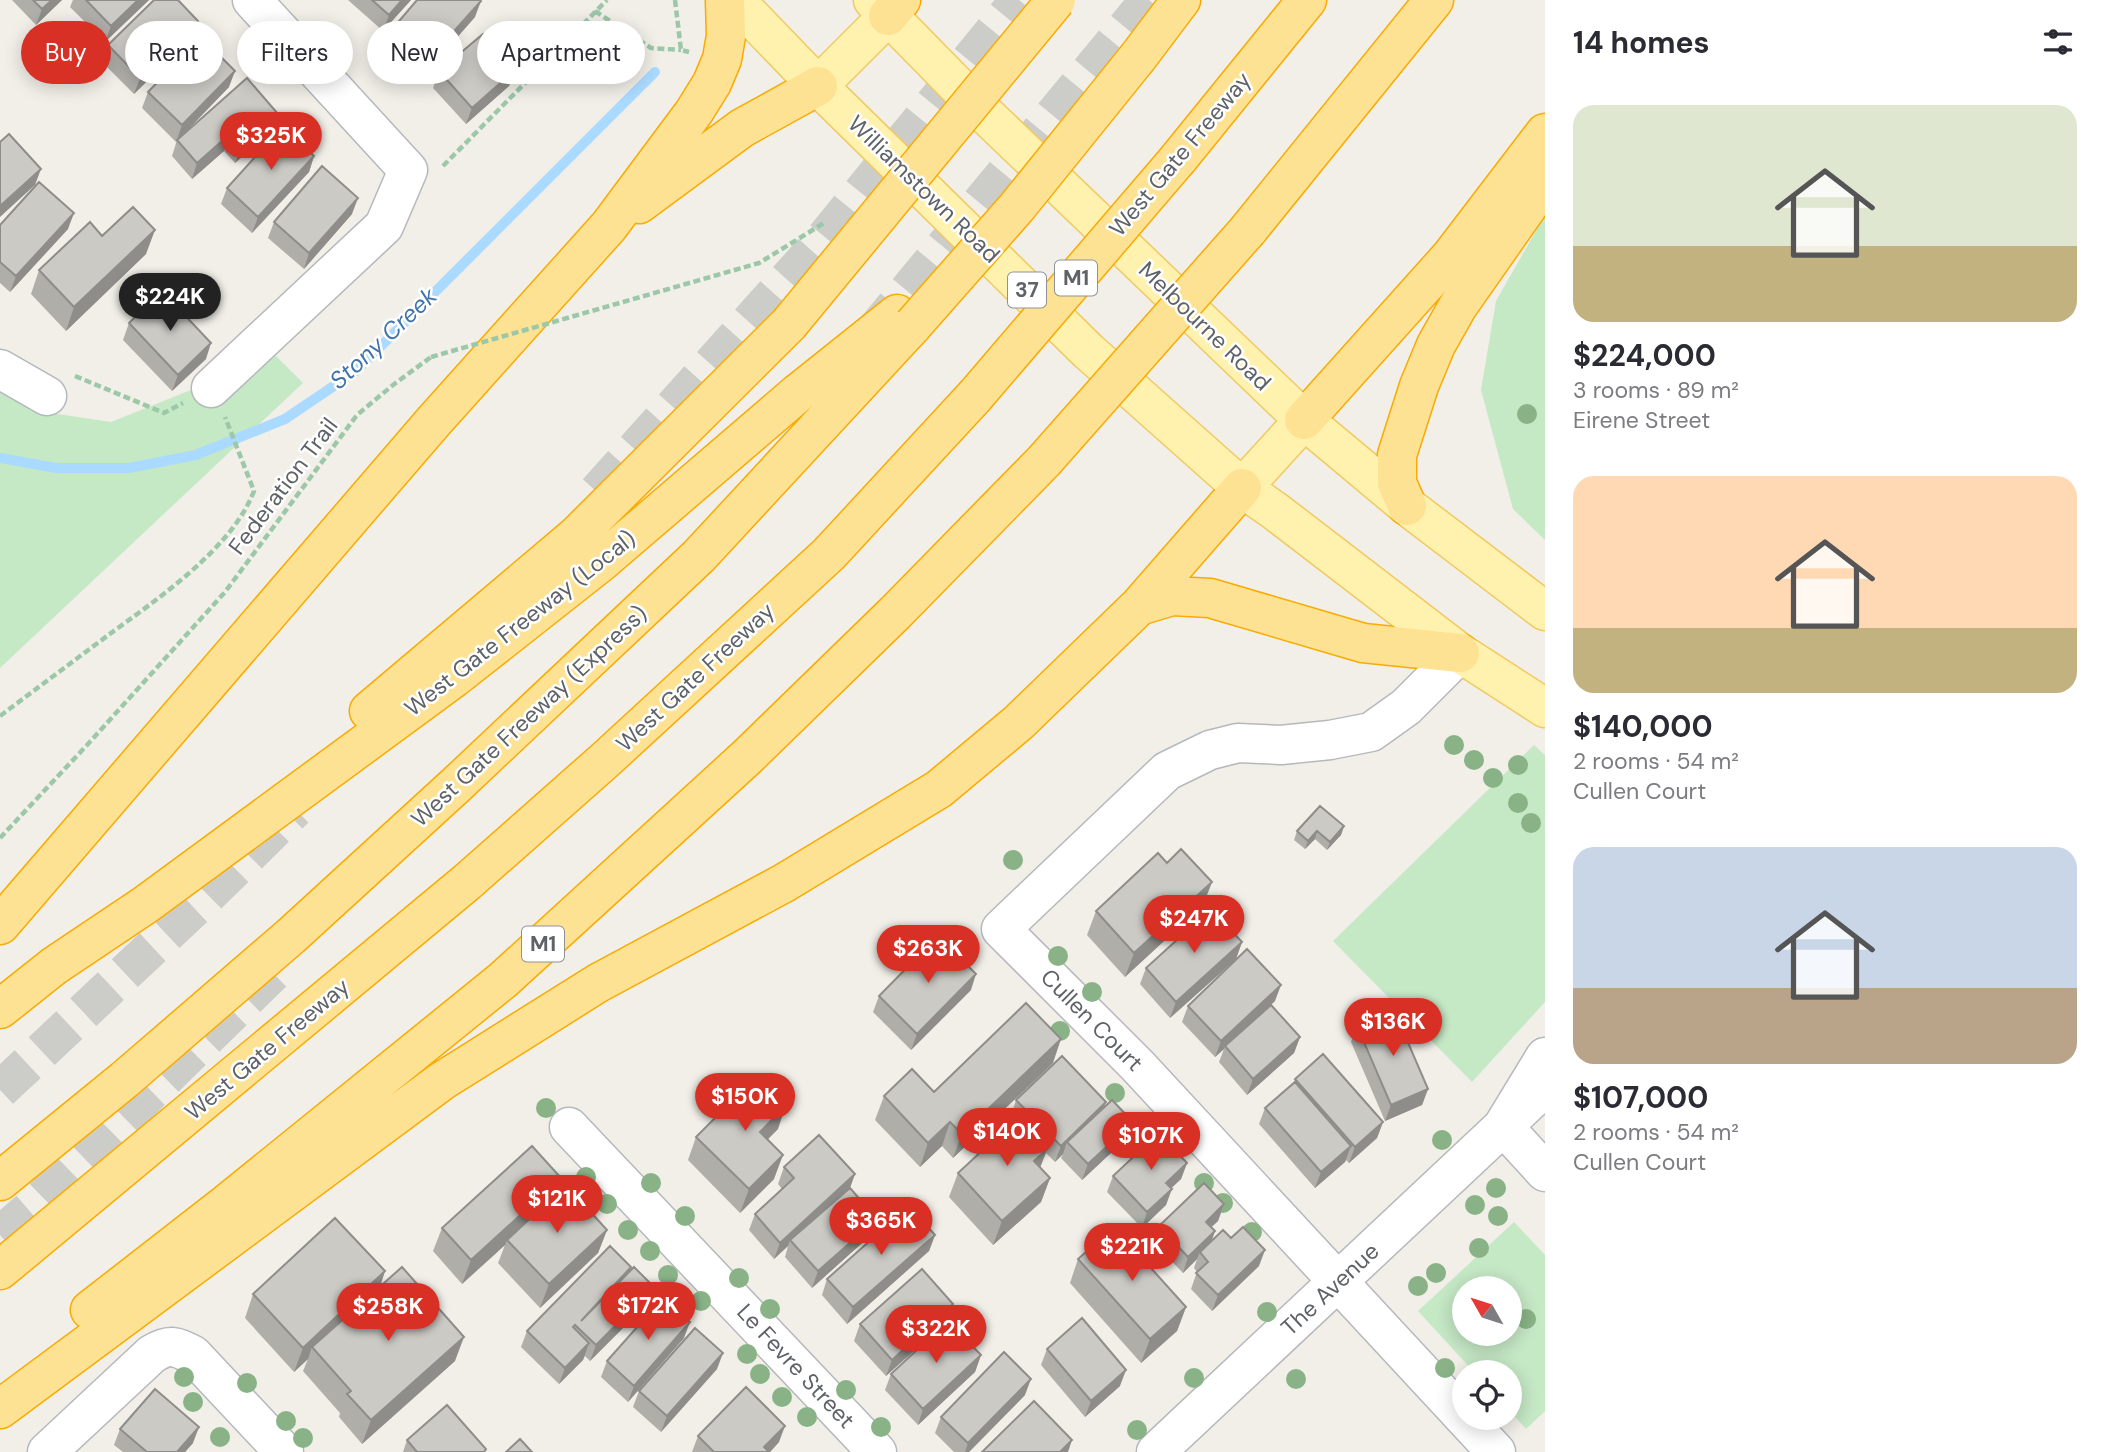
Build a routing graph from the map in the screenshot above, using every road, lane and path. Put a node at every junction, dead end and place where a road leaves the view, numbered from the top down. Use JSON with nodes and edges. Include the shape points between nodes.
{"nodes":[{"id":1,"x":252,"y":0,"type":"edge"},
{"id":2,"x":607,"y":0,"type":"edge"},
{"id":3,"x":725,"y":0,"type":"edge"},
{"id":4,"x":734,"y":0,"type":"edge"},
{"id":5,"x":1056,"y":0,"type":"edge"},
{"id":6,"x":1181,"y":0,"type":"edge"},
{"id":7,"x":1307,"y":0,"type":"edge"},
{"id":8,"x":1431,"y":3,"type":"edge"},
{"id":9,"x":887,"y":5,"type":"edge"},
{"id":10,"x":595,"y":11,"type":"junction"},
{"id":11,"x":681,"y":50,"type":"dead end"},
{"id":12,"x":818,"y":86,"type":"junction"},
{"id":13,"x":1545,"y":133,"type":"edge"},
{"id":14,"x":408,"y":170,"type":"junction"},
{"id":15,"x":1545,"y":182,"type":"edge"},
{"id":16,"x":609,"y":226,"type":"junction"},
{"id":17,"x":759,"y":263,"type":"dead end"},
{"id":18,"x":909,"y":316,"type":"junction"},
{"id":19,"x":0,"y":369,"type":"edge"},
{"id":20,"x":213,"y":391,"type":"junction"},
{"id":21,"x":47,"y":396,"type":"joint"},
{"id":22,"x":1304,"y":420,"type":"junction"},
{"id":23,"x":1242,"y":488,"type":"junction"},
{"id":24,"x":1407,"y":506,"type":"junction"},
{"id":25,"x":1139,"y":606,"type":"junction"},
{"id":26,"x":1545,"y":611,"type":"edge"},
{"id":27,"x":1460,"y":653,"type":"junction"},
{"id":28,"x":1545,"y":708,"type":"edge"},
{"id":29,"x":0,"y":716,"type":"edge"},
{"id":30,"x":0,"y":838,"type":"edge"},
{"id":31,"x":145,"y":905,"type":"junction"},
{"id":32,"x":0,"y":925,"type":"edge"},
{"id":33,"x":0,"y":1009,"type":"edge"},
{"id":34,"x":1545,"y":1057,"type":"edge"},
{"id":35,"x":1545,"y":1087,"type":"edge"},
{"id":36,"x":1503,"y":1126,"type":"junction"},
{"id":37,"x":569,"y":1127,"type":"dead end"},
{"id":38,"x":1545,"y":1172,"type":"edge"},
{"id":39,"x":0,"y":1181,"type":"edge"},
{"id":40,"x":0,"y":1270,"type":"edge"},
{"id":41,"x":1337,"y":1282,"type":"junction"},
{"id":42,"x":0,"y":1379,"type":"edge"},
{"id":43,"x":0,"y":1409,"type":"edge"},
{"id":44,"x":47,"y":1452,"type":"edge"},
{"id":45,"x":284,"y":1452,"type":"edge"},
{"id":46,"x":877,"y":1452,"type":"edge"},
{"id":47,"x":1156,"y":1452,"type":"edge"},
{"id":48,"x":1496,"y":1452,"type":"edge"}],
"edges":[{"from":1,"to":14,"type":"street"},
{"from":2,"to":10,"type":"path"},
{"from":3,"to":16,"type":"highway","via":[[726,36],[712,83]]},
{"from":4,"to":12,"type":"main road","name":"Williamstown Road","number":"37"},
{"from":5,"to":31,"type":"highway","bridge":true,"via":[[789,324],[576,536]]},
{"from":6,"to":18,"type":"highway","name":"West Gate Freeway (Local)","bridge":true,"via":[[1017,207]]},
{"from":7,"to":40,"type":"highway","name":"West Gate Freeway","number":"M1","bridge":true,"via":[[975,396],[830,554],[457,891]]},
{"from":8,"to":42,"type":"highway","number":"M1","bridge":true,"via":[[1248,230],[1044,461],[747,757],[503,980],[225,1206]]},
{"from":9,"to":12,"type":"main road"},
{"from":9,"to":22,"type":"main road","name":"Melbourne Road","via":[[986,115]]},
{"from":10,"to":11,"type":"path","via":[[651,48]]},
{"from":10,"to":14,"type":"path","via":[[443,166]]},
{"from":12,"to":16,"type":"highway","via":[[742,128]]},
{"from":12,"to":23,"type":"main road","name":"Williamstown Road","number":"37","via":[[1088,351]]},
{"from":13,"to":22,"type":"highway","via":[[1451,256]]},
{"from":14,"to":20,"type":"street","via":[[384,226]]},
{"from":15,"to":24,"type":"highway","via":[[1436,345],[1397,455],[1397,482]]},
{"from":16,"to":32,"type":"highway","via":[[434,421]]},
{"from":17,"to":30,"type":"path","name":"Federation Trail","bridge":true,"via":[[431,357],[393,385],[357,415],[225,592]]},
{"from":18,"to":31,"type":"highway","name":"West Gate Freeway (Local)","via":[[798,393],[600,563],[454,678]]},
{"from":18,"to":39,"type":"highway","name":"West Gate Freeway (Express)","via":[[699,556],[291,936]]},
{"from":19,"to":21,"type":"street"},
{"from":20,"to":21,"type":"path","via":[[164,413],[68,373]]},
{"from":20,"to":29,"type":"path","via":[[254,491],[247,508],[226,536],[165,593]]},
{"from":22,"to":23,"type":"main road"},
{"from":22,"to":24,"type":"main road","name":"Melbourne Road"},
{"from":23,"to":25,"type":"highway"},
{"from":23,"to":27,"type":"main road","number":"37"},
{"from":24,"to":26,"type":"main road","name":"Melbourne Road"},
{"from":25,"to":27,"type":"highway","via":[[1172,596],[1210,598],[1363,643]]},
{"from":25,"to":43,"type":"highway","via":[[1018,723],[939,789],[784,883],[598,983],[442,1081]]},
{"from":27,"to":28,"type":"main road","number":"37"},
{"from":27,"to":41,"type":"street","name":"Cullen Court","via":[[1406,707],[1371,732],[1281,745],[1238,743],[1210,750],[1167,771],[1001,929],[1138,1065]]},
{"from":31,"to":33,"type":"highway","name":"West Gate Freeway (Local)"},
{"from":34,"to":36,"type":"street","name":"The Avenue"},
{"from":35,"to":36,"type":"street","name":"The Avenue"},
{"from":36,"to":38,"type":"street"},
{"from":36,"to":41,"type":"street","name":"The Avenue"},
{"from":37,"to":46,"type":"street","name":"Le Fevre Street"},
{"from":41,"to":47,"type":"street","name":"The Avenue"},
{"from":41,"to":48,"type":"street"},
{"from":44,"to":45,"type":"street","via":[[152,1354],[174,1346],[192,1355]]}]}
